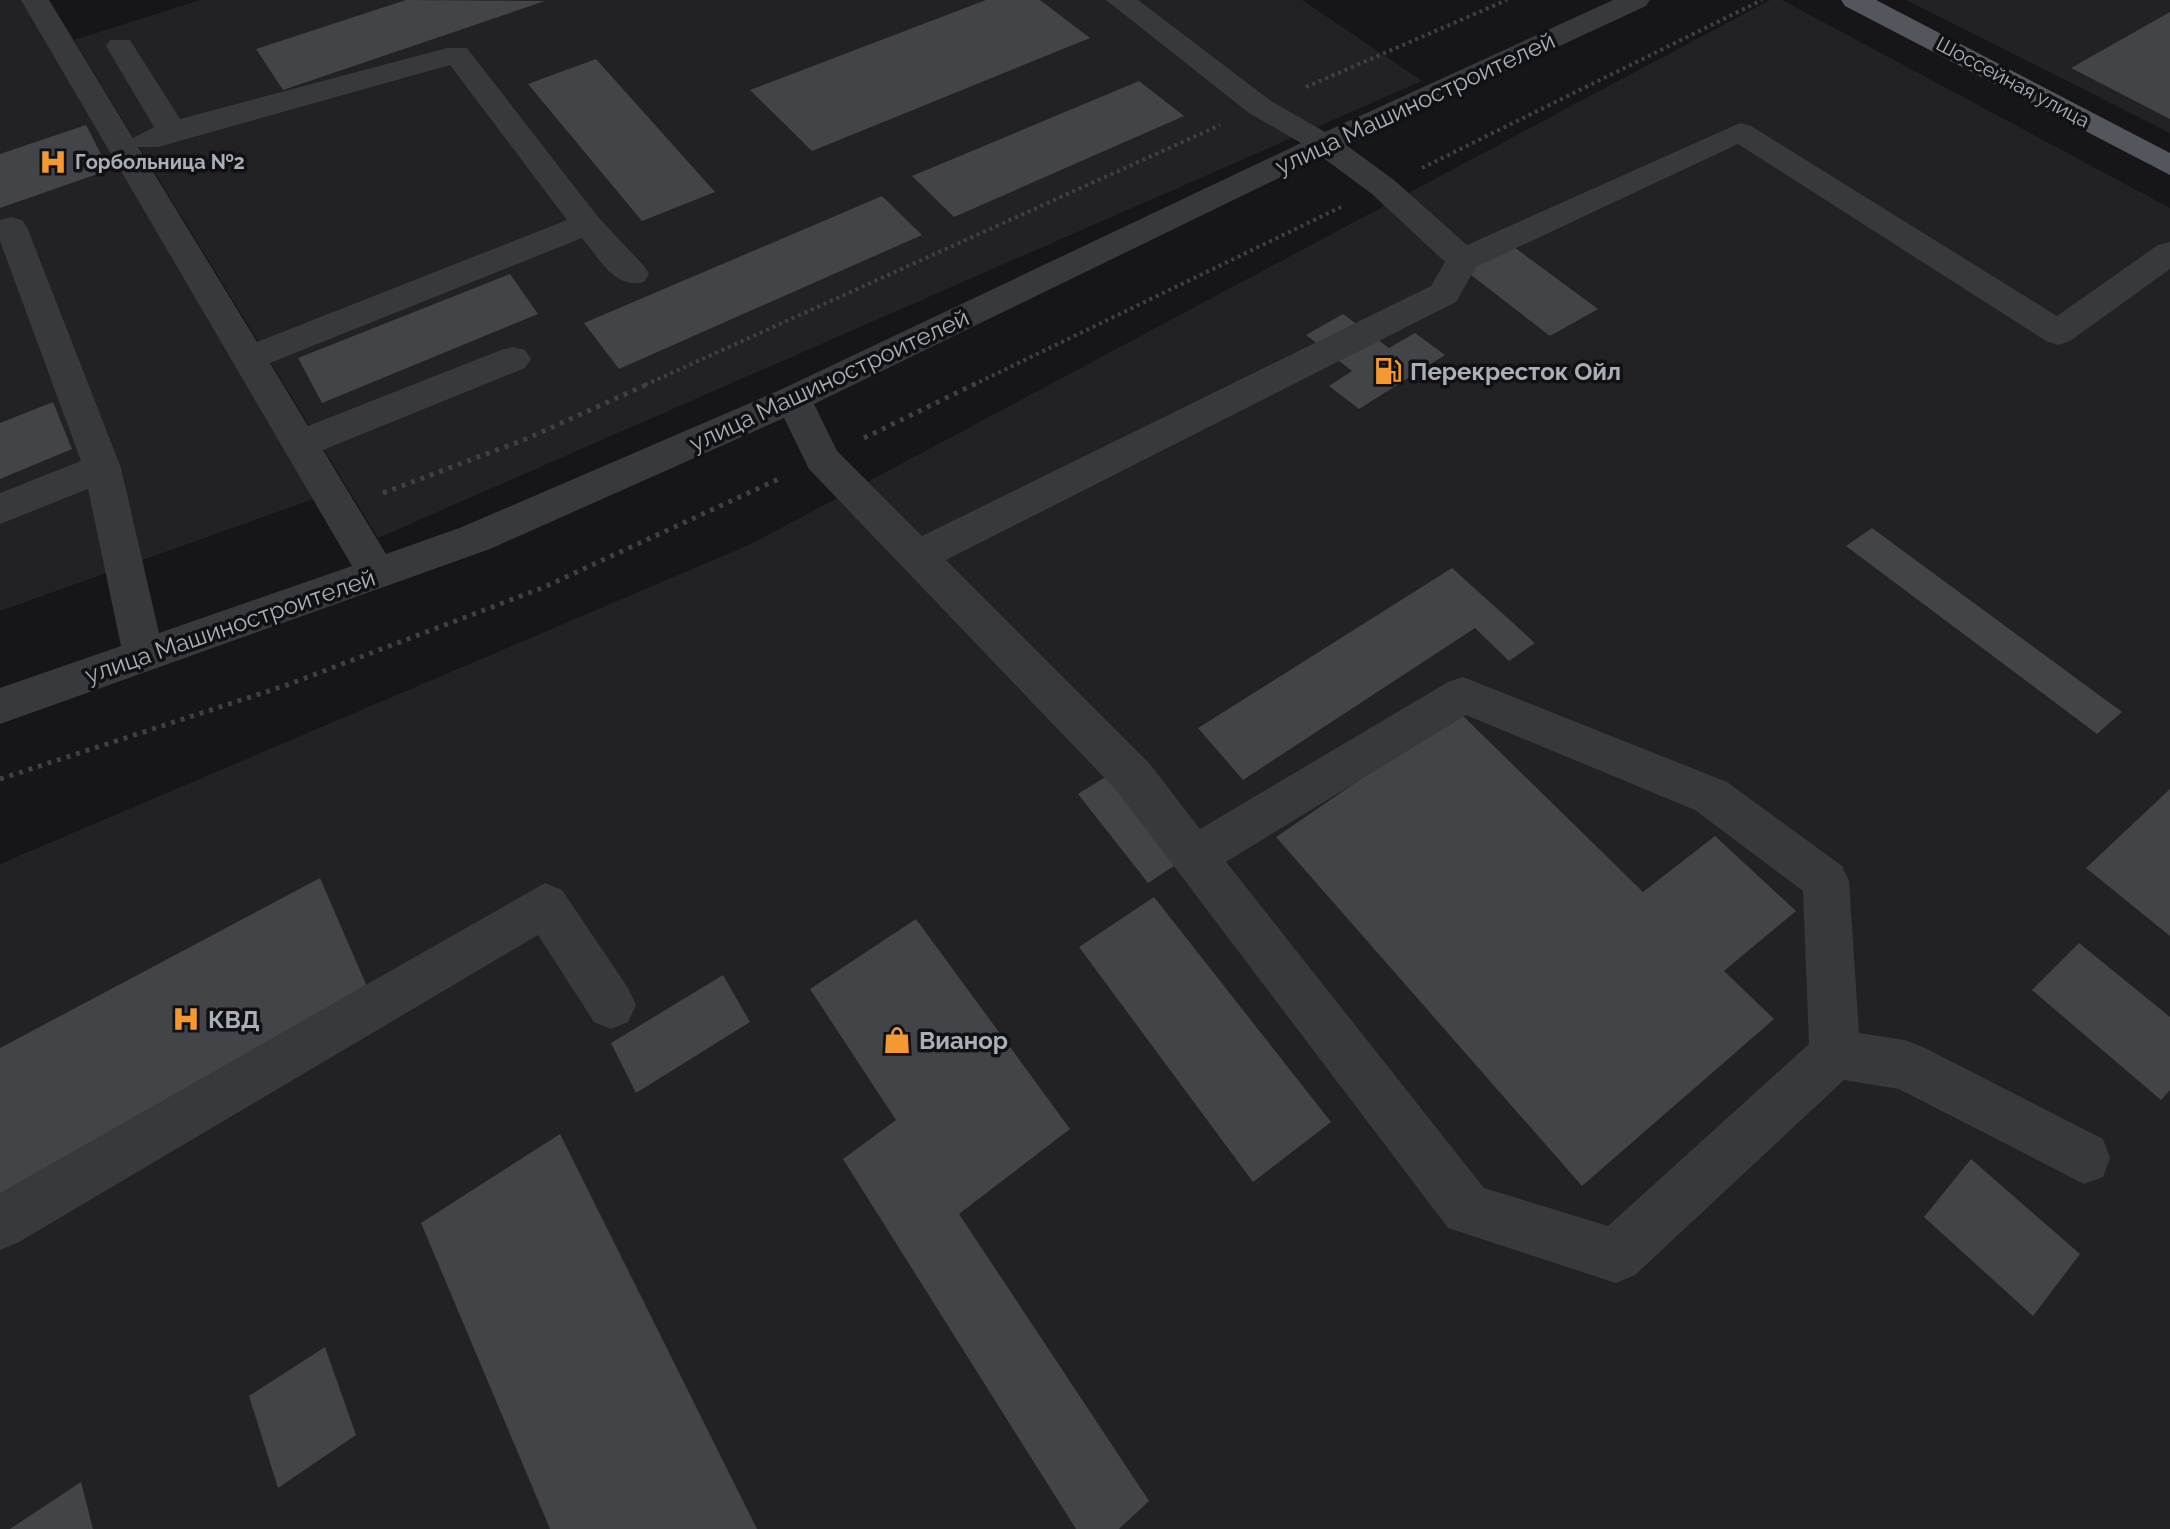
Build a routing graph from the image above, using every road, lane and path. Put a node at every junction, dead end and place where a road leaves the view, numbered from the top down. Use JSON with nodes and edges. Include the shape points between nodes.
{"nodes":[{"id":1,"x":35,"y":0,"type":"edge"},
{"id":2,"x":1120,"y":0,"type":"edge"},
{"id":3,"x":1507,"y":0,"type":"edge"},
{"id":4,"x":1636,"y":0,"type":"edge"},
{"id":5,"x":1762,"y":0,"type":"edge"},
{"id":6,"x":1855,"y":0,"type":"edge"},
{"id":7,"x":120,"y":46,"type":"dead end"},
{"id":8,"x":1260,"y":107,"type":"junction"},
{"id":9,"x":172,"y":131,"type":"junction"},
{"id":10,"x":1324,"y":144,"type":"junction"},
{"id":11,"x":122,"y":149,"type":"junction"},
{"id":12,"x":2170,"y":165,"type":"edge"},
{"id":13,"x":1383,"y":187,"type":"junction"},
{"id":14,"x":587,"y":224,"type":"junction"},
{"id":15,"x":11,"y":227,"type":"dead end"},
{"id":16,"x":2170,"y":253,"type":"edge"},
{"id":17,"x":1463,"y":260,"type":"junction"},
{"id":18,"x":632,"y":274,"type":"dead end"},
{"id":19,"x":247,"y":359,"type":"junction"},
{"id":20,"x":513,"y":359,"type":"dead end"},
{"id":21,"x":793,"y":399,"type":"junction"},
{"id":22,"x":299,"y":445,"type":"junction"},
{"id":23,"x":822,"y":459,"type":"junction"},
{"id":24,"x":102,"y":468,"type":"junction"},
{"id":25,"x":0,"y":509,"type":"edge"},
{"id":26,"x":339,"y":510,"type":"junction"},
{"id":27,"x":916,"y":557,"type":"junction"},
{"id":28,"x":378,"y":575,"type":"junction"},
{"id":29,"x":143,"y":654,"type":"junction"},
{"id":30,"x":0,"y":706,"type":"edge"},
{"id":31,"x":0,"y":779,"type":"edge"},
{"id":32,"x":1194,"y":857,"type":"junction"},
{"id":33,"x":611,"y":1005,"type":"dead end"},
{"id":34,"x":1835,"y":1054,"type":"junction"},
{"id":35,"x":2084,"y":1158,"type":"dead end"},
{"id":36,"x":0,"y":1223,"type":"edge"}],
"edges":[{"from":1,"to":11,"type":"street"},
{"from":2,"to":8,"type":"street"},
{"from":3,"to":8,"type":"path"},
{"from":4,"to":10,"type":"street","name":"улица Машиностроителей"},
{"from":5,"to":13,"type":"path"},
{"from":6,"to":12,"type":"main road","name":"Шоссейная улица"},
{"from":7,"to":9,"type":"street"},
{"from":8,"to":10,"type":"street"},
{"from":8,"to":26,"type":"path","via":[[526,439]]},
{"from":9,"to":11,"type":"street"},
{"from":9,"to":14,"type":"street","via":[[457,54]]},
{"from":10,"to":13,"type":"street"},
{"from":10,"to":21,"type":"street","name":"улица Машиностроителей"},
{"from":11,"to":19,"type":"street"},
{"from":13,"to":17,"type":"street"},
{"from":13,"to":23,"type":"path"},
{"from":14,"to":18,"type":"street"},
{"from":14,"to":19,"type":"street"},
{"from":15,"to":24,"type":"street"},
{"from":16,"to":17,"type":"street","via":[[2058,333],[1740,132]]},
{"from":17,"to":27,"type":"street","via":[[1444,294]]},
{"from":19,"to":22,"type":"street"},
{"from":20,"to":22,"type":"street"},
{"from":21,"to":23,"type":"street"},
{"from":21,"to":28,"type":"street","name":"улица Машиностроителей","via":[[476,538]]},
{"from":22,"to":26,"type":"street"},
{"from":23,"to":27,"type":"street"},
{"from":23,"to":31,"type":"path","via":[[542,588],[287,685]]},
{"from":24,"to":25,"type":"street"},
{"from":24,"to":29,"type":"street"},
{"from":26,"to":28,"type":"street"},
{"from":27,"to":32,"type":"street","via":[[1133,777]]},
{"from":28,"to":29,"type":"street","name":"улица Машиностроителей"},
{"from":29,"to":30,"type":"street","name":"улица Машиностроителей"},
{"from":32,"to":34,"type":"street","via":[[1463,695],[1711,796],[1826,881]]},
{"from":32,"to":34,"type":"street","via":[[1467,1209],[1601,1252],[1616,1256]]},
{"from":33,"to":36,"type":"street","via":[[545,905]]},
{"from":34,"to":35,"type":"street","via":[[1905,1065]]}]}
